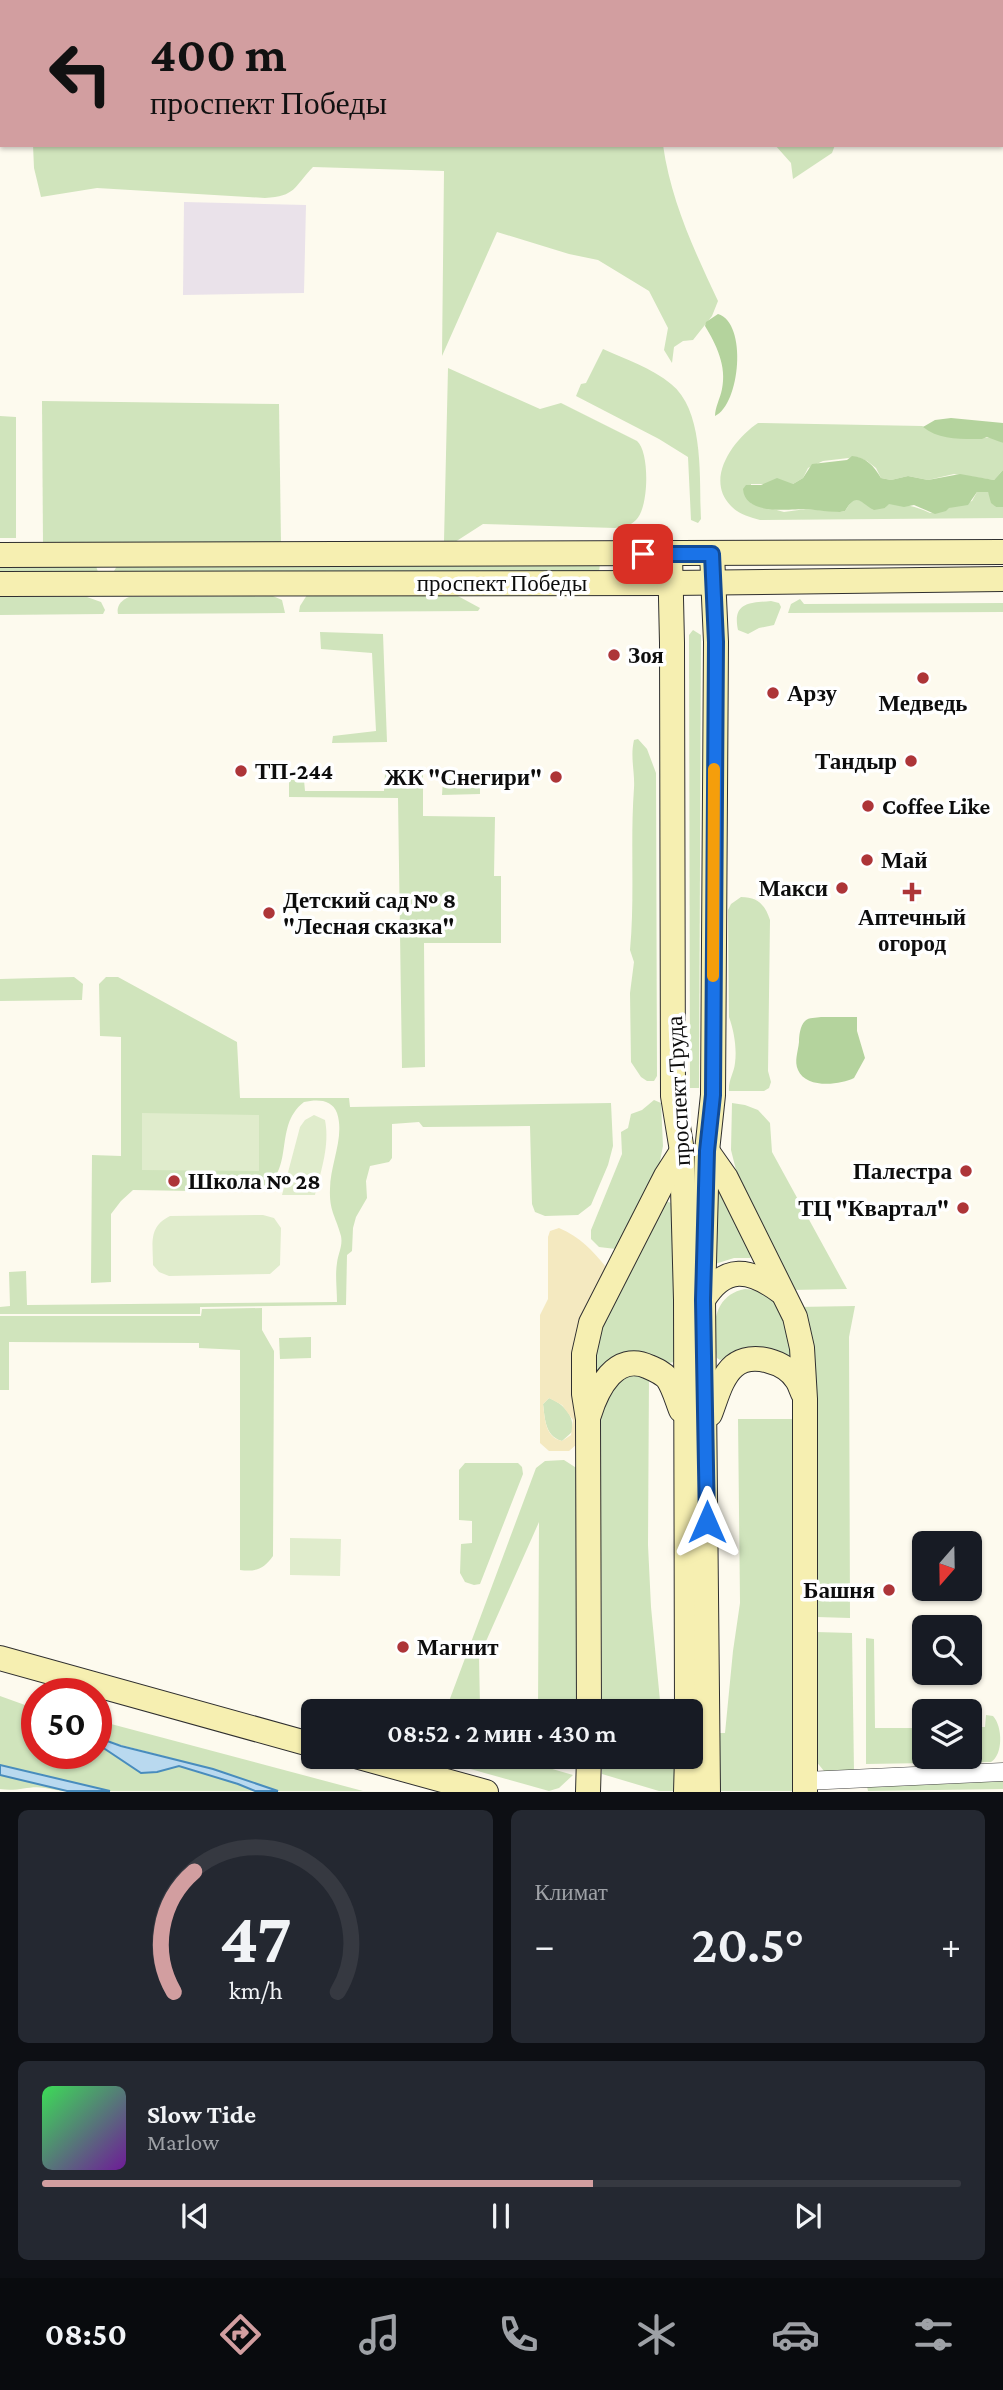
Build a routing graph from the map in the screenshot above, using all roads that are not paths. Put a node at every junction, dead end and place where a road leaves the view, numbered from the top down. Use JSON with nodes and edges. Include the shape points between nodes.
{"nodes":[{"id":1,"x":1003,"y":552,"type":"edge"},
{"id":2,"x":670,"y":554,"type":"junction"},
{"id":3,"x":712,"y":554,"type":"junction"},
{"id":4,"x":0,"y":555,"type":"edge"},
{"id":5,"x":1003,"y":579,"type":"edge"},
{"id":6,"x":713,"y":582,"type":"junction"},
{"id":7,"x":671,"y":583,"type":"junction"},
{"id":8,"x":0,"y":584,"type":"edge"},
{"id":9,"x":682,"y":1151,"type":"junction"},
{"id":10,"x":707,"y":1151,"type":"junction"},
{"id":11,"x":780,"y":1291,"type":"junction"},
{"id":12,"x":703,"y":1300,"type":"junction"},
{"id":13,"x":805,"y":1399,"type":"junction"},
{"id":14,"x":588,"y":1419,"type":"junction"},
{"id":15,"x":696,"y":1424,"type":"junction"},
{"id":16,"x":0,"y":1658,"type":"edge"},
{"id":17,"x":589,"y":1699,"type":"edge"},
{"id":18,"x":687,"y":1699,"type":"edge"},
{"id":19,"x":301,"y":1742,"type":"edge"},
{"id":20,"x":404,"y":1769,"type":"edge"},
{"id":21,"x":589,"y":1769,"type":"edge"},
{"id":22,"x":687,"y":1769,"type":"edge"},
{"id":23,"x":1003,"y":1772,"type":"edge"},
{"id":24,"x":805,"y":1786,"type":"edge"},
{"id":25,"x":486,"y":1791,"type":"edge"},
{"id":26,"x":588,"y":1791,"type":"edge"},
{"id":27,"x":686,"y":1791,"type":"edge"},
{"id":28,"x":708,"y":1791,"type":"edge"}],
"edges":[{"from":1,"to":3,"type":"main road","name":"проспект Победы"},
{"from":2,"to":3,"type":"main road","name":"проспект Победы"},
{"from":2,"to":4,"type":"main road","name":"проспект Победы"},
{"from":2,"to":7,"type":"main road","name":"проспект Труда"},
{"from":3,"to":6,"type":"main road","name":"проспект Труда"},
{"from":5,"to":6,"type":"main road","name":"проспект Победы"},
{"from":6,"to":7,"type":"main road","name":"проспект Победы"},
{"from":6,"to":10,"type":"main road","name":"проспект Труда","via":[[713,1095]]},
{"from":7,"to":8,"type":"main road","name":"проспект Победы"},
{"from":7,"to":9,"type":"main road","name":"проспект Труда","via":[[673,1096]]},
{"from":9,"to":10,"type":"main road"},
{"from":9,"to":14,"type":"main road","via":[[591,1323],[583,1354]]},
{"from":9,"to":15,"type":"main road","name":"проспект Труда","via":[[686,1300]]},
{"from":10,"to":11,"type":"main road","via":[[726,1178]]},
{"from":10,"to":12,"type":"main road","name":"проспект Труда"},
{"from":11,"to":12,"type":"main road","via":[[753,1275],[736,1274],[716,1282]]},
{"from":11,"to":13,"type":"main road","via":[[799,1332]]},
{"from":12,"to":15,"type":"main road","name":"проспект Труда"},
{"from":13,"to":15,"type":"main road","via":[[797,1379],[784,1367],[746,1360],[726,1375]]},
{"from":13,"to":24,"type":"main road"},
{"from":14,"to":15,"type":"main road","via":[[603,1381],[615,1370],[643,1363],[669,1380]]},
{"from":14,"to":17,"type":"main road"},
{"from":15,"to":18,"type":"main road","name":"проспект Труда"},
{"from":15,"to":28,"type":"main road","name":"проспект Труда"},
{"from":16,"to":19,"type":"main road"},
{"from":20,"to":25,"type":"main road"},
{"from":21,"to":26,"type":"main road"},
{"from":22,"to":27,"type":"main road"},
{"from":23,"to":24,"type":"street"}]}
